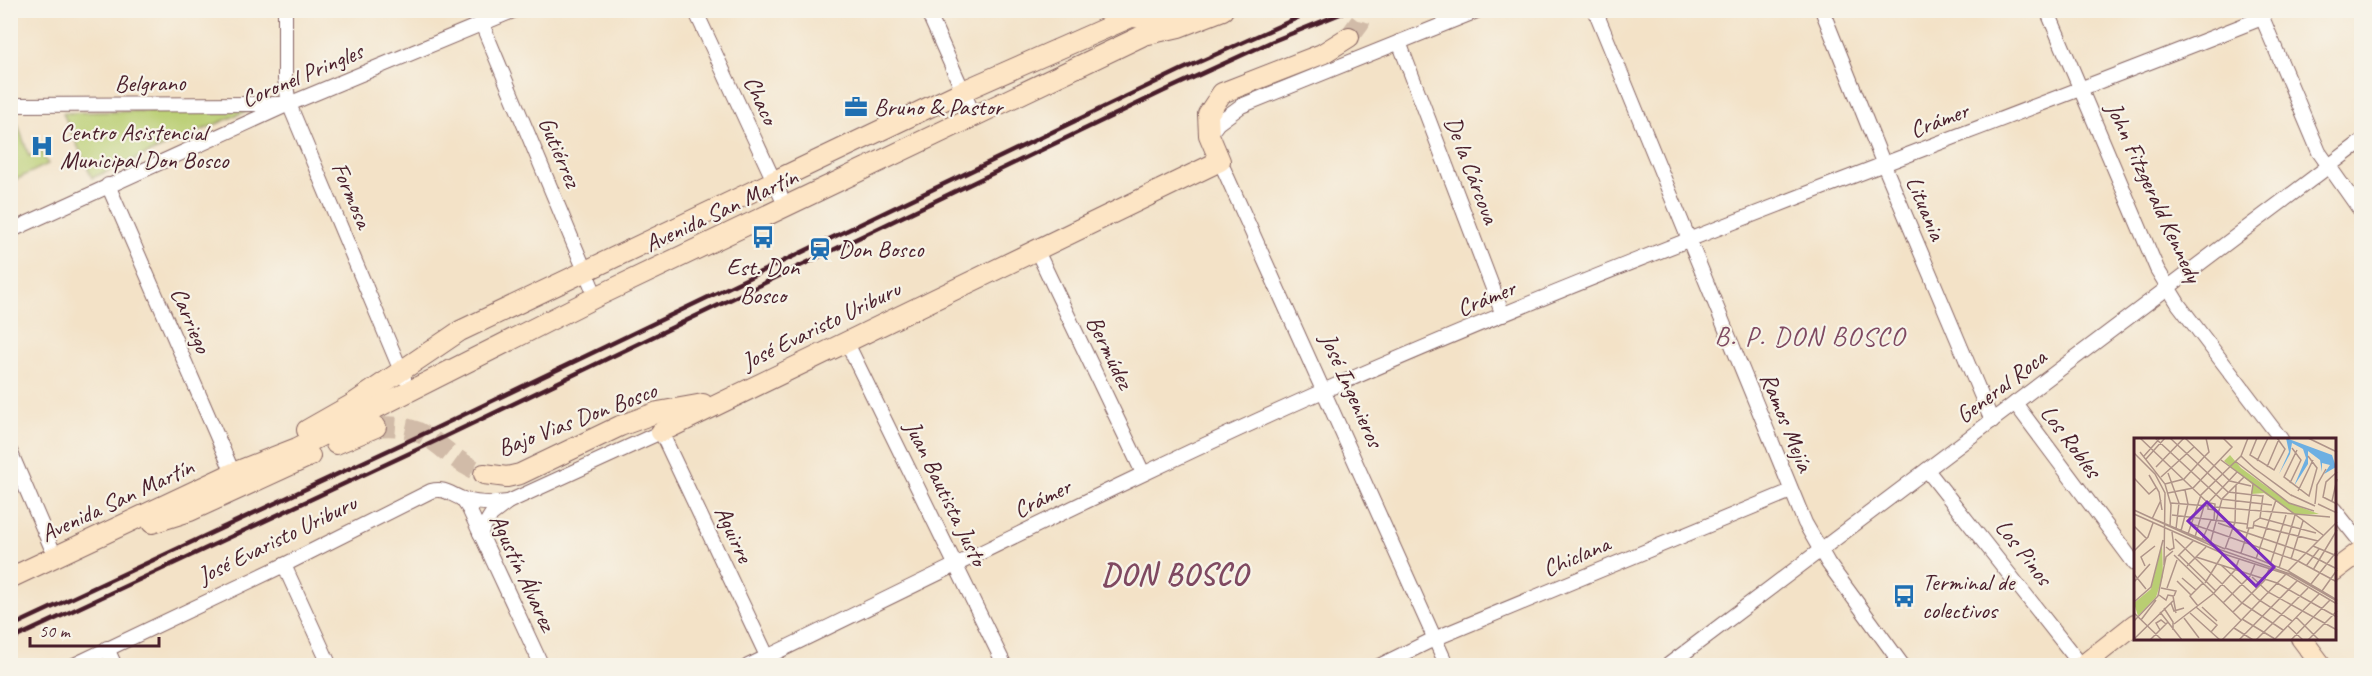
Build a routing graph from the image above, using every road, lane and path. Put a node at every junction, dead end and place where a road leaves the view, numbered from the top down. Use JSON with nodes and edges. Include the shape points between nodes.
{"nodes":[{"id":1,"x":285,"y":10,"type":"edge"},
{"id":2,"x":515,"y":10,"type":"edge"},
{"id":3,"x":695,"y":10,"type":"edge"},
{"id":4,"x":927,"y":10,"type":"edge"},
{"id":5,"x":1184,"y":10,"type":"edge"},
{"id":6,"x":1223,"y":10,"type":"edge"},
{"id":7,"x":1479,"y":10,"type":"edge"},
{"id":8,"x":1595,"y":10,"type":"edge"},
{"id":9,"x":1822,"y":10,"type":"edge"},
{"id":10,"x":2047,"y":10,"type":"edge"},
{"id":11,"x":2261,"y":14,"type":"edge"},
{"id":12,"x":1150,"y":15,"type":"edge"},
{"id":13,"x":1120,"y":21,"type":"junction"},
{"id":14,"x":482,"y":24,"type":"junction"},
{"id":15,"x":1349,"y":37,"type":"tunnel mouth"},
{"id":16,"x":1399,"y":42,"type":"junction"},
{"id":17,"x":1034,"y":88,"type":"junction"},
{"id":18,"x":2079,"y":90,"type":"junction"},
{"id":19,"x":963,"y":91,"type":"junction"},
{"id":20,"x":289,"y":104,"type":"junction"},
{"id":21,"x":10,"y":105,"type":"edge"},
{"id":22,"x":974,"y":116,"type":"junction"},
{"id":23,"x":1209,"y":135,"type":"junction"},
{"id":24,"x":2361,"y":141,"type":"edge"},
{"id":25,"x":1220,"y":161,"type":"junction"},
{"id":26,"x":1884,"y":165,"type":"junction"},
{"id":27,"x":2327,"y":166,"type":"junction"},
{"id":28,"x":774,"y":182,"type":"junction"},
{"id":29,"x":108,"y":185,"type":"junction"},
{"id":30,"x":786,"y":207,"type":"junction"},
{"id":31,"x":2361,"y":213,"type":"edge"},
{"id":32,"x":10,"y":231,"type":"edge"},
{"id":33,"x":1690,"y":241,"type":"junction"},
{"id":34,"x":1037,"y":250,"type":"junction"},
{"id":35,"x":585,"y":272,"type":"junction"},
{"id":36,"x":2168,"y":288,"type":"junction"},
{"id":37,"x":596,"y":297,"type":"junction"},
{"id":38,"x":1503,"y":315,"type":"junction"},
{"id":39,"x":846,"y":341,"type":"junction"},
{"id":40,"x":401,"y":371,"type":"junction"},
{"id":41,"x":1325,"y":390,"type":"junction"},
{"id":42,"x":410,"y":391,"type":"junction"},
{"id":43,"x":724,"y":401,"type":"junction"},
{"id":44,"x":2015,"y":403,"type":"junction"},
{"id":45,"x":1992,"y":421,"type":"junction"},
{"id":46,"x":376,"y":426,"type":"tunnel mouth"},
{"id":47,"x":661,"y":432,"type":"junction"},
{"id":48,"x":2280,"y":438,"type":"edge"},
{"id":49,"x":10,"y":451,"type":"edge"},
{"id":50,"x":1927,"y":470,"type":"junction"},
{"id":51,"x":239,"y":471,"type":"junction"},
{"id":52,"x":1143,"y":473,"type":"junction"},
{"id":53,"x":484,"y":474,"type":"tunnel mouth"},
{"id":54,"x":1791,"y":491,"type":"junction"},
{"id":55,"x":462,"y":499,"type":"junction"},
{"id":56,"x":508,"y":502,"type":"junction"},
{"id":57,"x":2336,"y":512,"type":"edge"},
{"id":58,"x":480,"y":533,"type":"junction"},
{"id":59,"x":89,"y":541,"type":"junction"},
{"id":60,"x":2361,"y":544,"type":"edge"},
{"id":61,"x":2361,"y":550,"type":"edge"},
{"id":62,"x":1820,"y":551,"type":"junction"},
{"id":63,"x":55,"y":556,"type":"junction"},
{"id":64,"x":2134,"y":563,"type":"edge"},
{"id":65,"x":284,"y":565,"type":"junction"},
{"id":66,"x":956,"y":566,"type":"junction"},
{"id":67,"x":2336,"y":569,"type":"edge"},
{"id":68,"x":10,"y":579,"type":"edge"},
{"id":69,"x":2134,"y":625,"type":"edge"},
{"id":70,"x":1434,"y":639,"type":"junction"},
{"id":71,"x":2302,"y":640,"type":"edge"},
{"id":72,"x":107,"y":648,"type":"junction"},
{"id":73,"x":767,"y":656,"type":"junction"},
{"id":74,"x":2081,"y":665,"type":"edge"},
{"id":75,"x":72,"y":666,"type":"edge"},
{"id":76,"x":115,"y":666,"type":"edge"},
{"id":77,"x":330,"y":666,"type":"edge"},
{"id":78,"x":542,"y":666,"type":"edge"},
{"id":79,"x":748,"y":666,"type":"edge"},
{"id":80,"x":1005,"y":666,"type":"edge"},
{"id":81,"x":1379,"y":666,"type":"edge"},
{"id":82,"x":1447,"y":666,"type":"edge"},
{"id":83,"x":1666,"y":666,"type":"edge"},
{"id":84,"x":1903,"y":666,"type":"edge"},
{"id":85,"x":2322,"y":666,"type":"edge"}],
"edges":[{"from":1,"to":20,"type":"street","name":"Formosa"},
{"from":2,"to":14,"type":"street","name":"Coronel Pringles"},
{"from":3,"to":28,"type":"street","name":"Chaco"},
{"from":4,"to":19,"type":"street"},
{"from":5,"to":12,"type":"main road","name":"Avenida San Martín"},
{"from":6,"to":17,"type":"main road","name":"Avenida San Martín","via":[[1179,27],[1144,34]]},
{"from":7,"to":16,"type":"street"},
{"from":8,"to":33,"type":"street","name":"Ramos Mejía"},
{"from":9,"to":26,"type":"street","name":"Lituania"},
{"from":10,"to":18,"type":"street","name":"John Fitzgerald Kennedy"},
{"from":11,"to":18,"type":"street","name":"Crámer"},
{"from":11,"to":27,"type":"street"},
{"from":12,"to":13,"type":"main road","name":"Avenida San Martín"},
{"from":13,"to":17,"type":"main road","via":[[1115,36],[1108,41],[1032,76]]},
{"from":13,"to":19,"type":"main road","name":"Avenida San Martín"},
{"from":14,"to":20,"type":"street","name":"Coronel Pringles"},
{"from":14,"to":35,"type":"street","name":"Gutiérrez"},
{"from":15,"to":23,"type":"main road","via":[[1322,54],[1222,93],[1208,114]]},
{"from":16,"to":23,"type":"street","via":[[1241,106]]},
{"from":16,"to":38,"type":"street","name":"De la Cárcova"},
{"from":17,"to":22,"type":"main road","name":"Avenida San Martín"},
{"from":18,"to":26,"type":"street","name":"Crámer"},
{"from":18,"to":36,"type":"street","name":"John Fitzgerald Kennedy"},
{"from":19,"to":22,"type":"street"},
{"from":19,"to":28,"type":"main road","name":"Avenida San Martín"},
{"from":20,"to":21,"type":"street","name":"Belgrano"},
{"from":20,"to":29,"type":"street","name":"Coronel Pringles"},
{"from":20,"to":40,"type":"street","name":"Formosa"},
{"from":22,"to":30,"type":"main road","name":"Avenida San Martín"},
{"from":23,"to":25,"type":"main road","name":"José Ingenieros"},
{"from":24,"to":27,"type":"street","name":"General Roca"},
{"from":25,"to":34,"type":"main road","name":"José Evaristo Uriburu"},
{"from":25,"to":41,"type":"street","name":"José Ingenieros"},
{"from":26,"to":33,"type":"street","name":"Crámer"},
{"from":26,"to":45,"type":"street","name":"Lituania"},
{"from":27,"to":31,"type":"street"},
{"from":27,"to":36,"type":"street","name":"General Roca"},
{"from":28,"to":30,"type":"street","name":"Chaco"},
{"from":28,"to":35,"type":"main road","name":"Avenida San Martín"},
{"from":29,"to":32,"type":"street","name":"Coronel Pringles"},
{"from":29,"to":51,"type":"street","name":"Carriego"},
{"from":30,"to":37,"type":"main road","name":"Avenida San Martín"},
{"from":33,"to":38,"type":"street","name":"Crámer"},
{"from":33,"to":54,"type":"street","name":"Ramos Mejía"},
{"from":34,"to":39,"type":"main road","name":"José Evaristo Uriburu"},
{"from":34,"to":52,"type":"street","name":"Bermúdez"},
{"from":35,"to":37,"type":"street","name":"Gutiérrez"},
{"from":35,"to":40,"type":"main road","name":"Avenida San Martín","via":[[460,332]]},
{"from":36,"to":44,"type":"street","name":"General Roca"},
{"from":36,"to":48,"type":"street","name":"John Fitzgerald Kennedy"},
{"from":37,"to":42,"type":"main road","name":"Avenida San Martín"},
{"from":38,"to":41,"type":"street","name":"Crámer"},
{"from":39,"to":43,"type":"main road","name":"José Evaristo Uriburu"},
{"from":39,"to":66,"type":"street","name":"Juan Bautista Justo"},
{"from":40,"to":42,"type":"street","name":"Formosa"},
{"from":40,"to":51,"type":"main road","name":"Avenida San Martín"},
{"from":41,"to":52,"type":"street","name":"Crámer"},
{"from":41,"to":70,"type":"street","name":"José Ingenieros"},
{"from":42,"to":51,"type":"main road","name":"Avenida San Martín","via":[[297,448]]},
{"from":43,"to":47,"type":"main road","name":"José Evaristo Uriburu"},
{"from":43,"to":53,"type":"main road","name":"Bajo Vias Don Bosco","via":[[648,415],[520,474]]},
{"from":44,"to":45,"type":"street","name":"General Roca"},
{"from":44,"to":64,"type":"street","name":"Los Robles"},
{"from":45,"to":50,"type":"street","name":"General Roca"},
{"from":46,"to":59,"type":"main road","via":[[190,511]]},
{"from":47,"to":56,"type":"street","name":"José Evaristo Uriburu"},
{"from":47,"to":73,"type":"street","name":"Aguirre"},
{"from":49,"to":63,"type":"street"},
{"from":50,"to":62,"type":"street","name":"General Roca"},
{"from":50,"to":74,"type":"street","name":"Los Pinos"},
{"from":51,"to":59,"type":"main road","name":"Avenida San Martín"},
{"from":52,"to":66,"type":"street","name":"Crámer"},
{"from":54,"to":62,"type":"street","name":"Ramos Mejía"},
{"from":54,"to":70,"type":"street","name":"Chiclana"},
{"from":55,"to":56,"type":"street","name":"José Evaristo Uriburu","via":[[482,504]]},
{"from":55,"to":58,"type":"street","name":"Agustín Álvarez"},
{"from":55,"to":65,"type":"street","name":"José Evaristo Uriburu","via":[[448,491],[431,491]]},
{"from":56,"to":58,"type":"street","name":"José Evaristo Uriburu","via":[[491,515]]},
{"from":57,"to":60,"type":"street"},
{"from":58,"to":78,"type":"street","name":"Agustín Álvarez"},
{"from":59,"to":63,"type":"main road","name":"Avenida San Martín"},
{"from":61,"to":67,"type":"main road"},
{"from":62,"to":83,"type":"street","name":"General Roca"},
{"from":62,"to":84,"type":"street","name":"Ramos Mejía"},
{"from":63,"to":68,"type":"main road","name":"Avenida San Martín"},
{"from":65,"to":72,"type":"street","name":"José Evaristo Uriburu"},
{"from":65,"to":77,"type":"street"},
{"from":66,"to":73,"type":"street","name":"Crámer"},
{"from":66,"to":80,"type":"street","name":"Juan Bautista Justo"},
{"from":69,"to":74,"type":"main road"},
{"from":70,"to":81,"type":"street","name":"Chiclana"},
{"from":70,"to":82,"type":"street","name":"José Ingenieros"},
{"from":71,"to":85,"type":"main road"},
{"from":72,"to":75,"type":"street","name":"José Evaristo Uriburu"},
{"from":72,"to":76,"type":"street"},
{"from":73,"to":79,"type":"street","name":"Crámer"}]}
